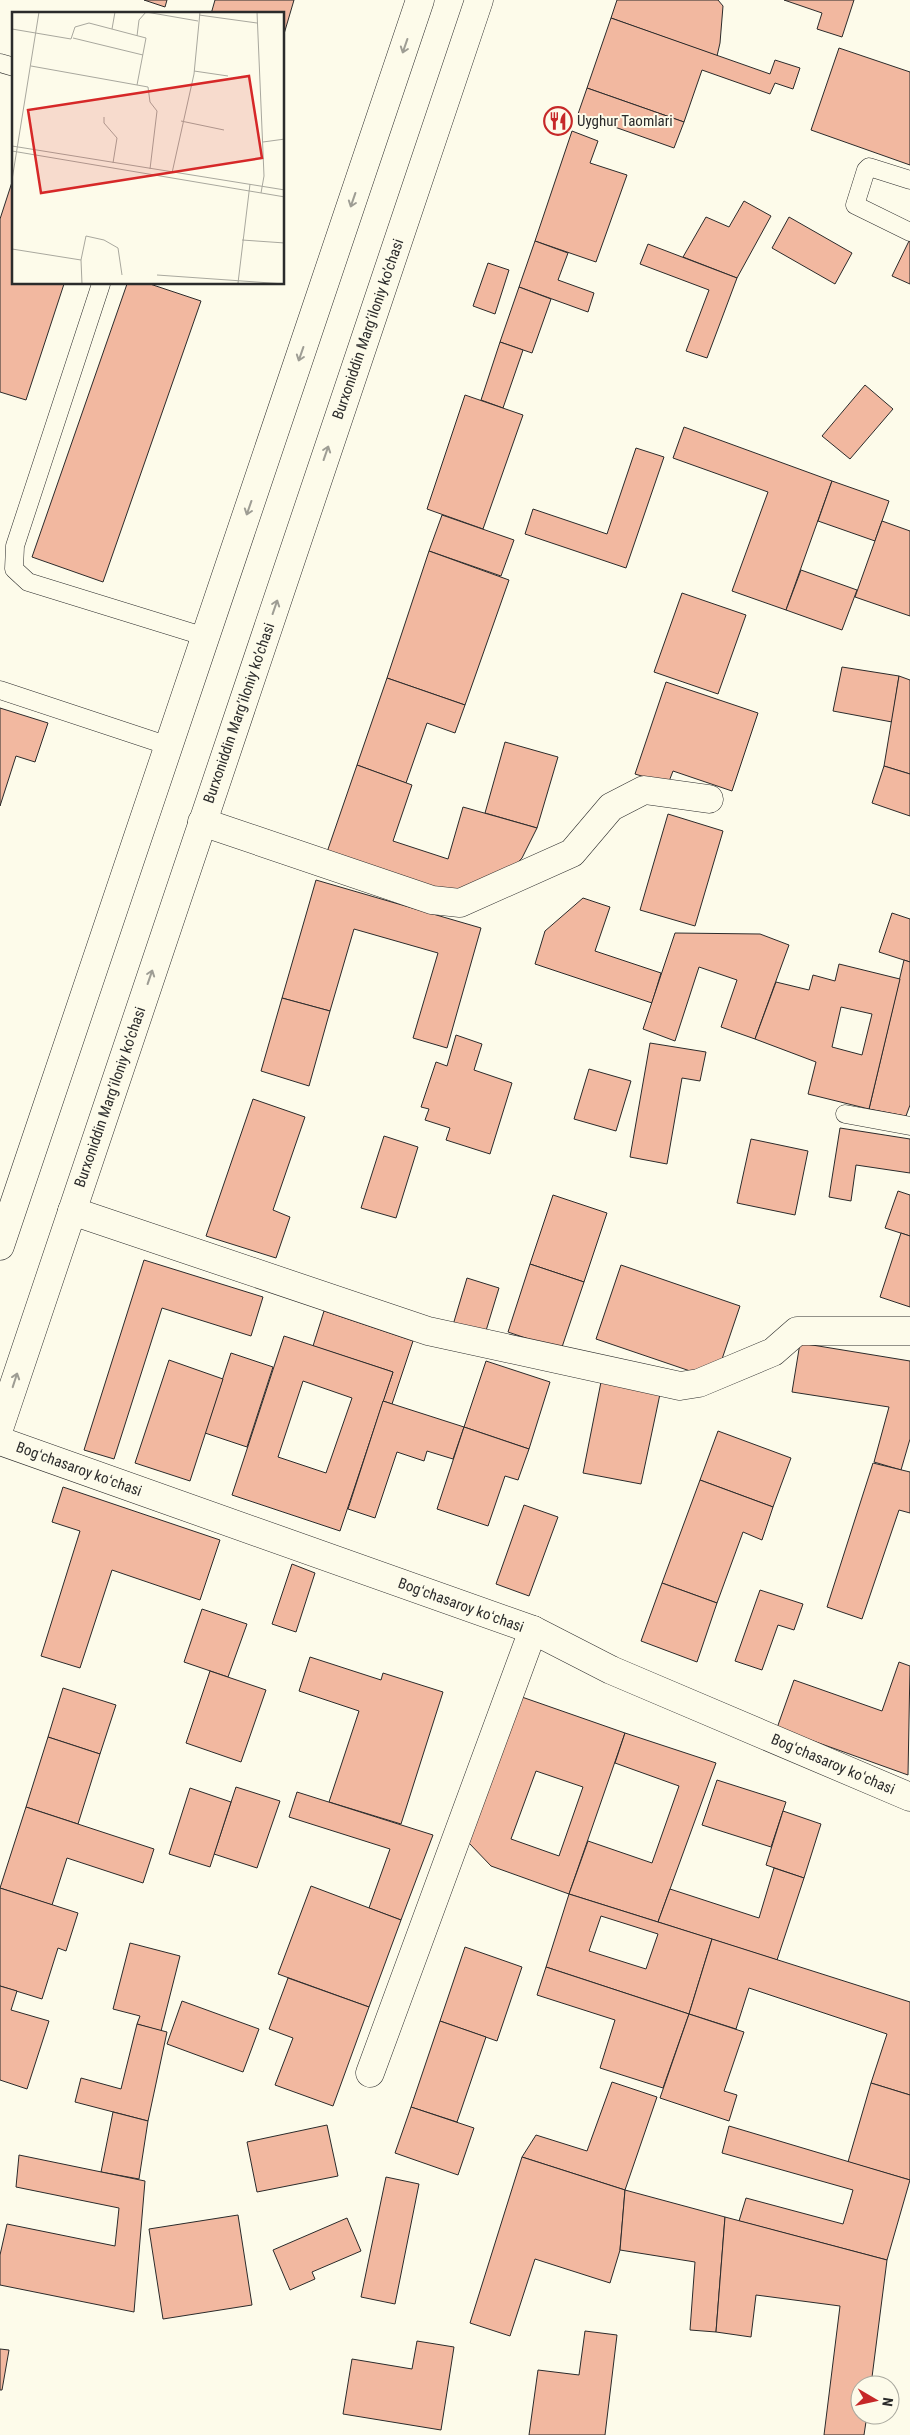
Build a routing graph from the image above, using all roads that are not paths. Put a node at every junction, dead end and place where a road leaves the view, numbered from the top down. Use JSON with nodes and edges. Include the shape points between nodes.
{"nodes":[{"id":1,"x":420,"y":0,"type":"edge"},
{"id":2,"x":479,"y":0,"type":"edge"},
{"id":3,"x":910,"y":180,"type":"edge"},
{"id":4,"x":910,"y":232,"type":"edge"},
{"id":5,"x":101,"y":285,"type":"edge"},
{"id":6,"x":206,"y":637,"type":"junction"},
{"id":7,"x":0,"y":690,"type":"edge"},
{"id":8,"x":169,"y":746,"type":"junction"},
{"id":9,"x":709,"y":799,"type":"dead end"},
{"id":10,"x":202,"y":822,"type":"junction"},
{"id":11,"x":845,"y":1114,"type":"dead end"},
{"id":12,"x":910,"y":1126,"type":"edge"},
{"id":13,"x":72,"y":1211,"type":"junction"},
{"id":14,"x":0,"y":1246,"type":"edge"},
{"id":15,"x":910,"y":1331,"type":"edge"},
{"id":16,"x":0,"y":1426,"type":"edge"},
{"id":17,"x":0,"y":1440,"type":"edge"},
{"id":18,"x":533,"y":1630,"type":"junction"},
{"id":19,"x":910,"y":1797,"type":"edge"},
{"id":20,"x":370,"y":2073,"type":"dead end"}],
"edges":[{"from":1,"to":6,"type":"street","one_way":true},
{"from":10,"to":2,"type":"street","name":"Burxoniddin Marg’iloniy ko’chasi","one_way":true},
{"from":3,"to":4,"type":"lane","via":[[869,167],[855,200],[858,208]]},
{"from":5,"to":6,"type":"lane","via":[[15,546],[14,569],[28,582]]},
{"from":6,"to":8,"type":"street"},
{"from":7,"to":8,"type":"lane"},
{"from":8,"to":14,"type":"street"},
{"from":9,"to":10,"type":"street","via":[[644,790],[611,807],[572,852],[460,903],[432,900]]},
{"from":13,"to":10,"type":"street","name":"Burxoniddin Marg’iloniy ko’chasi","one_way":true},
{"from":11,"to":12,"type":"lane"},
{"from":13,"to":15,"type":"street","via":[[428,1331],[680,1386],[699,1383],[773,1352],[797,1331]]},
{"from":16,"to":13,"type":"street","name":"Burxoniddin Marg’iloniy ko’chasi","one_way":true},
{"from":17,"to":18,"type":"street","name":"Bogʻchasaroy koʻchasi"},
{"from":18,"to":19,"type":"street","name":"Bogʻchasaroy koʻchasi","via":[[611,1670]]},
{"from":18,"to":20,"type":"street"}]}
